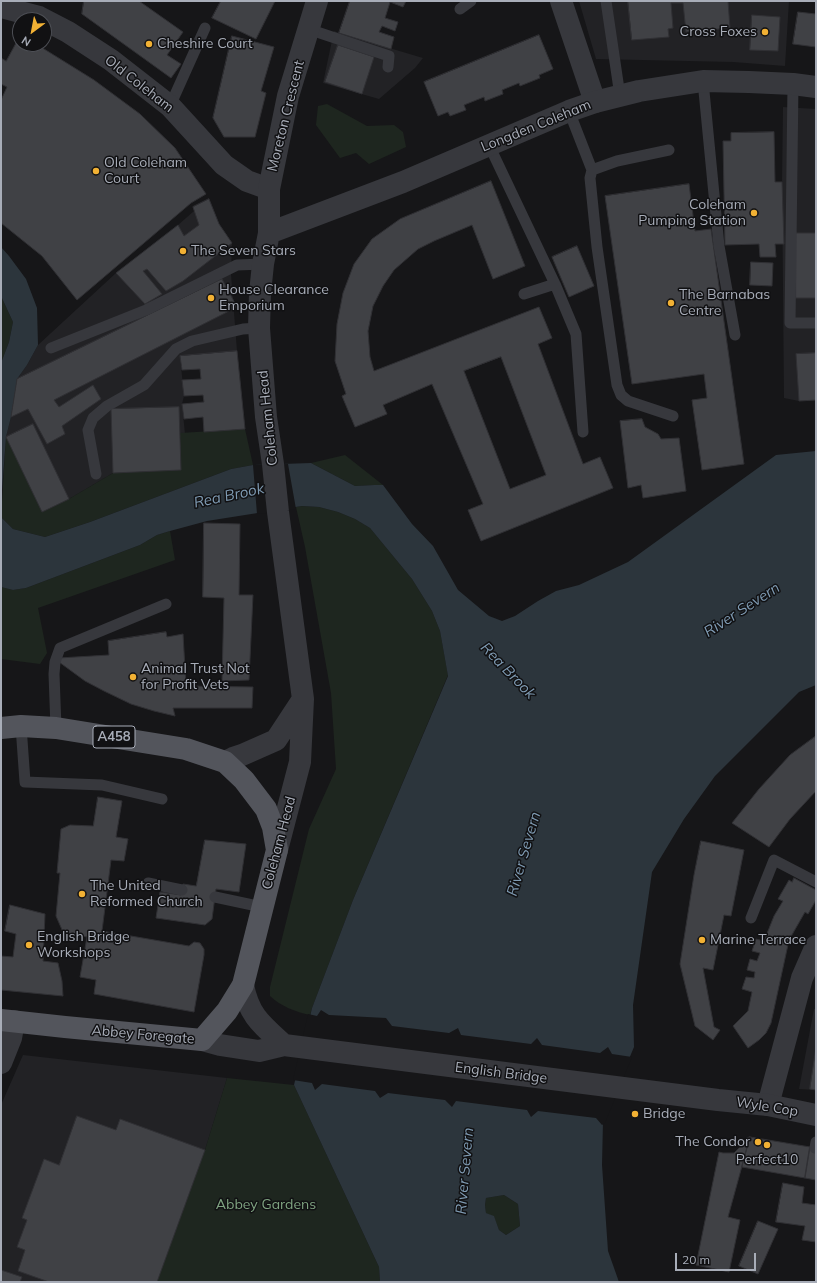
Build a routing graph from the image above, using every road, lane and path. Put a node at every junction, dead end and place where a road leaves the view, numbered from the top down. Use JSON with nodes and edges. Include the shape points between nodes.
{"nodes":[{"id":1,"x":317,"y":1,"type":"edge"},
{"id":2,"x":471,"y":1,"type":"edge"},
{"id":3,"x":561,"y":1,"type":"edge"},
{"id":4,"x":606,"y":1,"type":"edge"},
{"id":5,"x":1,"y":7,"type":"edge"},
{"id":6,"x":40,"y":9,"type":"edge"},
{"id":7,"x":460,"y":9,"type":"dead end"},
{"id":8,"x":205,"y":28,"type":"dead end"},
{"id":9,"x":308,"y":29,"type":"junction"},
{"id":10,"x":388,"y":66,"type":"dead end"},
{"id":11,"x":703,"y":81,"type":"junction"},
{"id":12,"x":793,"y":84,"type":"junction"},
{"id":13,"x":816,"y":87,"type":"edge"},
{"id":14,"x":620,"y":96,"type":"junction"},
{"id":15,"x":595,"y":102,"type":"junction"},
{"id":16,"x":170,"y":106,"type":"junction"},
{"id":17,"x":569,"y":111,"type":"junction"},
{"id":18,"x":488,"y":145,"type":"junction"},
{"id":19,"x":669,"y":150,"type":"dead end"},
{"id":20,"x":592,"y":170,"type":"junction"},
{"id":21,"x":269,"y":189,"type":"junction"},
{"id":22,"x":269,"y":232,"type":"junction"},
{"id":23,"x":263,"y":264,"type":"junction"},
{"id":24,"x":554,"y":284,"type":"junction"},
{"id":25,"x":524,"y":294,"type":"dead end"},
{"id":26,"x":816,"y":323,"type":"edge"},
{"id":27,"x":259,"y":328,"type":"junction"},
{"id":28,"x":735,"y":335,"type":"dead end"},
{"id":29,"x":51,"y":348,"type":"dead end"},
{"id":30,"x":673,"y":416,"type":"dead end"},
{"id":31,"x":583,"y":432,"type":"dead end"},
{"id":32,"x":96,"y":474,"type":"dead end"},
{"id":33,"x":166,"y":604,"type":"dead end"},
{"id":34,"x":303,"y":699,"type":"junction"},
{"id":35,"x":11,"y":727,"type":"edge"},
{"id":36,"x":56,"y":728,"type":"junction"},
{"id":37,"x":225,"y":762,"type":"junction"},
{"id":38,"x":162,"y":799,"type":"dead end"},
{"id":39,"x":277,"y":850,"type":"junction"},
{"id":40,"x":816,"y":882,"type":"edge"},
{"id":41,"x":148,"y":883,"type":"dead end"},
{"id":42,"x":182,"y":890,"type":"dead end"},
{"id":43,"x":215,"y":897,"type":"dead end"},
{"id":44,"x":262,"y":907,"type":"junction"},
{"id":45,"x":751,"y":918,"type":"dead end"},
{"id":46,"x":816,"y":946,"type":"edge"},
{"id":47,"x":243,"y":985,"type":"junction"},
{"id":48,"x":7,"y":1021,"type":"edge"},
{"id":49,"x":202,"y":1040,"type":"junction"},
{"id":50,"x":286,"y":1046,"type":"junction"},
{"id":51,"x":1,"y":1063,"type":"edge"},
{"id":52,"x":718,"y":1100,"type":"joint"},
{"id":53,"x":768,"y":1105,"type":"junction"},
{"id":54,"x":816,"y":1115,"type":"edge"}],
"edges":[{"from":1,"to":9,"type":"street","name":"Moreton Crescent"},
{"from":2,"to":7,"type":"lane"},
{"from":3,"to":15,"type":"street"},
{"from":4,"to":14,"type":"lane"},
{"from":5,"to":6,"type":"street","name":"Old Coleham"},
{"from":6,"to":16,"type":"street","name":"Old Coleham"},
{"from":8,"to":16,"type":"lane"},
{"from":9,"to":10,"type":"lane","via":[[389,56]]},
{"from":9,"to":21,"type":"street","name":"Moreton Crescent","via":[[288,96]]},
{"from":11,"to":12,"type":"street","name":"Longden Coleham"},
{"from":11,"to":14,"type":"street","name":"Longden Coleham"},
{"from":11,"to":28,"type":"lane","via":[[719,246]]},
{"from":12,"to":13,"type":"street","name":"Longden Coleham"},
{"from":12,"to":26,"type":"lane","via":[[790,323]]},
{"from":14,"to":15,"type":"street","name":"Longden Coleham"},
{"from":15,"to":17,"type":"street","name":"Longden Coleham"},
{"from":16,"to":21,"type":"street","name":"Old Coleham","via":[[224,165],[247,181]]},
{"from":17,"to":18,"type":"street","name":"Longden Coleham"},
{"from":17,"to":20,"type":"lane"},
{"from":18,"to":22,"type":"street","name":"Longden Coleham","via":[[403,182]]},
{"from":18,"to":24,"type":"lane"},
{"from":19,"to":20,"type":"lane","via":[[617,161]]},
{"from":20,"to":30,"type":"lane","via":[[590,178],[598,247],[621,395],[628,401]]},
{"from":21,"to":22,"type":"street","name":"Moreton Crescent"},
{"from":22,"to":23,"type":"street","name":"Coleham Head"},
{"from":23,"to":27,"type":"street","name":"Coleham Head"},
{"from":23,"to":29,"type":"lane","via":[[237,265],[146,310]]},
{"from":24,"to":25,"type":"lane"},
{"from":24,"to":31,"type":"lane","via":[[576,334]]},
{"from":27,"to":32,"type":"lane","via":[[243,329],[192,341],[176,350],[144,384],[107,406],[93,418],[88,430]]},
{"from":27,"to":34,"type":"street","name":"Coleham Head","via":[[266,417]]},
{"from":33,"to":36,"type":"lane","via":[[60,648],[54,674]]},
{"from":34,"to":37,"type":"street","via":[[276,740]]},
{"from":34,"to":39,"type":"street","name":"Coleham Head","via":[[300,762]]},
{"from":35,"to":36,"type":"main road","number":"A458"},
{"from":35,"to":38,"type":"lane","via":[[25,782],[102,785]]},
{"from":36,"to":37,"type":"main road","number":"A458","via":[[186,749]]},
{"from":37,"to":39,"type":"main road","number":"A458","via":[[244,780],[266,810],[273,827]]},
{"from":39,"to":44,"type":"main road","name":"Coleham Head","number":"A458"},
{"from":40,"to":45,"type":"lane","via":[[774,860]]},
{"from":41,"to":42,"type":"lane"},
{"from":43,"to":44,"type":"lane"},
{"from":44,"to":47,"type":"main road","name":"Coleham Head","number":"A458"},
{"from":46,"to":53,"type":"street","via":[[802,978]]},
{"from":47,"to":49,"type":"main road","name":"Coleham Head","number":"A458","via":[[227,1011]]},
{"from":47,"to":50,"type":"street","via":[[246,999],[256,1018]]},
{"from":48,"to":49,"type":"main road","name":"Abbey Foregate"},
{"from":48,"to":51,"type":"street","via":[[11,1038]]},
{"from":49,"to":50,"type":"street","name":"Abbey Foregate","via":[[259,1051]]},
{"from":50,"to":52,"type":"street","name":"English Bridge"},
{"from":52,"to":53,"type":"street","name":"Wyle Cop"},
{"from":53,"to":54,"type":"street","name":"Wyle Cop"}]}
